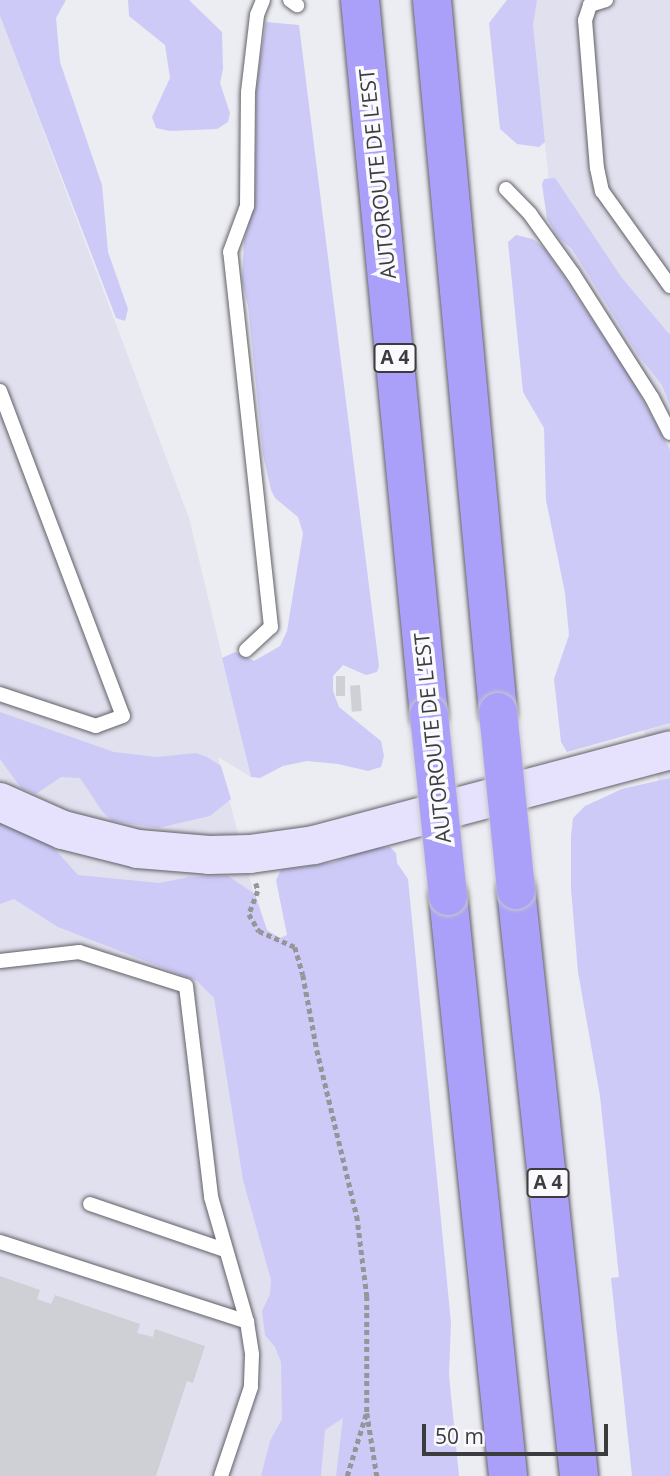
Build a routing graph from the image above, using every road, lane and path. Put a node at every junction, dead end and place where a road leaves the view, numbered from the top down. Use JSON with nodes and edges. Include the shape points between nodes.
{"nodes":[{"id":1,"x":263,"y":0,"type":"edge"},
{"id":2,"x":360,"y":0,"type":"edge"},
{"id":3,"x":432,"y":0,"type":"edge"},
{"id":4,"x":606,"y":0,"type":"edge"},
{"id":5,"x":506,"y":189,"type":"dead end"},
{"id":6,"x":670,"y":286,"type":"edge"},
{"id":7,"x":0,"y":391,"type":"edge"},
{"id":8,"x":670,"y":433,"type":"edge"},
{"id":9,"x":247,"y":650,"type":"dead end"},
{"id":10,"x":0,"y":694,"type":"edge"},
{"id":11,"x":670,"y":750,"type":"edge"},
{"id":12,"x":0,"y":802,"type":"edge"},
{"id":13,"x":258,"y":891,"type":"dead end"},
{"id":14,"x":0,"y":961,"type":"edge"},
{"id":15,"x":90,"y":1204,"type":"dead end"},
{"id":16,"x":0,"y":1242,"type":"edge"},
{"id":17,"x":224,"y":1250,"type":"junction"},
{"id":18,"x":247,"y":1322,"type":"junction"},
{"id":19,"x":367,"y":1413,"type":"junction"},
{"id":20,"x":221,"y":1476,"type":"edge"},
{"id":21,"x":347,"y":1476,"type":"edge"},
{"id":22,"x":377,"y":1476,"type":"edge"},
{"id":23,"x":508,"y":1476,"type":"edge"},
{"id":24,"x":579,"y":1476,"type":"edge"}],
"edges":[{"from":1,"to":9,"type":"lane","via":[[257,15],[248,92],[247,206],[230,251],[271,626]]},
{"from":2,"to":23,"type":"highway","name":"AUTOROUTE DE L’EST","number":"A 4","bridge":true},
{"from":3,"to":24,"type":"highway","number":"A 4","bridge":true,"via":[[498,712]]},
{"from":4,"to":6,"type":"lane","via":[[590,5],[585,20],[602,191]]},
{"from":5,"to":8,"type":"lane","via":[[573,274]]},
{"from":7,"to":10,"type":"lane","via":[[123,716],[96,726]]},
{"from":11,"to":12,"type":"street","via":[[314,845],[250,854],[176,854],[126,847],[64,830]]},
{"from":13,"to":19,"type":"path","via":[[249,914],[259,931],[295,947],[357,1216],[367,1296]]},
{"from":14,"to":17,"type":"lane","via":[[79,952],[187,986],[211,1197]]},
{"from":15,"to":17,"type":"lane"},
{"from":16,"to":18,"type":"lane"},
{"from":17,"to":18,"type":"lane"},
{"from":18,"to":20,"type":"lane","via":[[251,1387]]},
{"from":19,"to":21,"type":"path"},
{"from":19,"to":22,"type":"path"}]}
